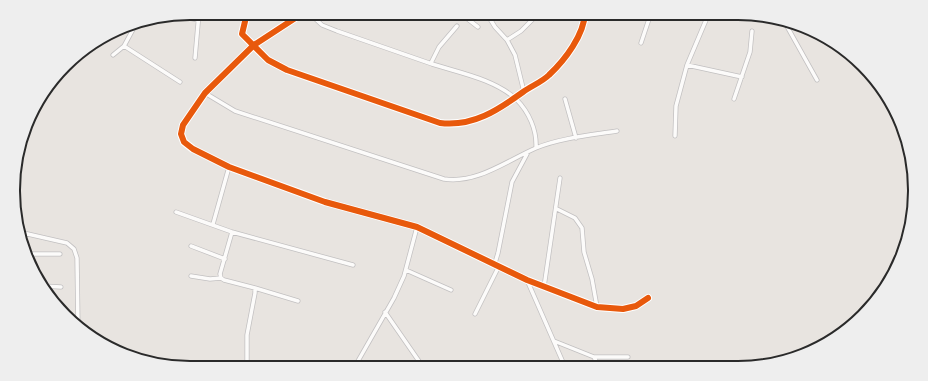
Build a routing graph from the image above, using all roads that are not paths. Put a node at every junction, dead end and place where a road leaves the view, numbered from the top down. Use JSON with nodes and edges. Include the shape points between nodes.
{"nodes":[{"id":1,"x":198,"y":20,"type":"edge"},
{"id":2,"x":245,"y":20,"type":"edge"},
{"id":3,"x":292,"y":20,"type":"edge"},
{"id":4,"x":317,"y":20,"type":"edge"},
{"id":5,"x":469,"y":20,"type":"edge"},
{"id":6,"x":491,"y":20,"type":"edge"},
{"id":7,"x":531,"y":20,"type":"edge"},
{"id":8,"x":583,"y":20,"type":"edge"},
{"id":9,"x":650,"y":20,"type":"edge"},
{"id":10,"x":706,"y":20,"type":"edge"},
{"id":11,"x":457,"y":26,"type":"dead end"},
{"id":12,"x":478,"y":27,"type":"dead end"},
{"id":13,"x":788,"y":28,"type":"edge"},
{"id":14,"x":133,"y":30,"type":"edge"},
{"id":15,"x":752,"y":31,"type":"dead end"},
{"id":16,"x":507,"y":40,"type":"junction"},
{"id":17,"x":641,"y":44,"type":"dead end"},
{"id":18,"x":254,"y":45,"type":"junction"},
{"id":19,"x":124,"y":46,"type":"junction"},
{"id":20,"x":113,"y":55,"type":"dead end"},
{"id":21,"x":195,"y":58,"type":"dead end"},
{"id":22,"x":431,"y":63,"type":"junction"},
{"id":23,"x":687,"y":65,"type":"junction"},
{"id":24,"x":742,"y":77,"type":"junction"},
{"id":25,"x":816,"y":80,"type":"dead end"},
{"id":26,"x":180,"y":82,"type":"dead end"},
{"id":27,"x":524,"y":92,"type":"junction"},
{"id":28,"x":205,"y":93,"type":"junction"},
{"id":29,"x":515,"y":98,"type":"junction"},
{"id":30,"x":565,"y":99,"type":"dead end"},
{"id":31,"x":734,"y":99,"type":"dead end"},
{"id":32,"x":617,"y":131,"type":"dead end"},
{"id":33,"x":675,"y":136,"type":"dead end"},
{"id":34,"x":576,"y":138,"type":"junction"},
{"id":35,"x":536,"y":148,"type":"junction"},
{"id":36,"x":527,"y":153,"type":"junction"},
{"id":37,"x":230,"y":167,"type":"junction"},
{"id":38,"x":560,"y":178,"type":"dead end"},
{"id":39,"x":557,"y":209,"type":"junction"},
{"id":40,"x":176,"y":212,"type":"dead end"},
{"id":41,"x":213,"y":224,"type":"junction"},
{"id":42,"x":417,"y":227,"type":"junction"},
{"id":43,"x":232,"y":232,"type":"junction"},
{"id":44,"x":26,"y":234,"type":"edge"},
{"id":45,"x":192,"y":246,"type":"dead end"},
{"id":46,"x":32,"y":254,"type":"edge"},
{"id":47,"x":60,"y":254,"type":"dead end"},
{"id":48,"x":225,"y":259,"type":"junction"},
{"id":49,"x":495,"y":263,"type":"junction"},
{"id":50,"x":353,"y":265,"type":"dead end"},
{"id":51,"x":499,"y":266,"type":"junction"},
{"id":52,"x":406,"y":270,"type":"junction"},
{"id":53,"x":191,"y":276,"type":"dead end"},
{"id":54,"x":221,"y":278,"type":"junction"},
{"id":55,"x":527,"y":280,"type":"junction"},
{"id":56,"x":50,"y":286,"type":"edge"},
{"id":57,"x":61,"y":287,"type":"dead end"},
{"id":58,"x":544,"y":287,"type":"junction"},
{"id":59,"x":255,"y":288,"type":"junction"},
{"id":60,"x":451,"y":290,"type":"dead end"},
{"id":61,"x":648,"y":298,"type":"dead end"},
{"id":62,"x":298,"y":301,"type":"dead end"},
{"id":63,"x":597,"y":307,"type":"junction"},
{"id":64,"x":386,"y":312,"type":"junction"},
{"id":65,"x":475,"y":314,"type":"dead end"},
{"id":66,"x":78,"y":319,"type":"edge"},
{"id":67,"x":554,"y":341,"type":"junction"},
{"id":68,"x":594,"y":357,"type":"junction"},
{"id":69,"x":628,"y":357,"type":"dead end"},
{"id":70,"x":247,"y":361,"type":"edge"},
{"id":71,"x":358,"y":361,"type":"edge"},
{"id":72,"x":419,"y":361,"type":"edge"},
{"id":73,"x":562,"y":361,"type":"edge"},
{"id":74,"x":596,"y":361,"type":"edge"}],
"edges":[{"from":1,"to":21,"type":"street"},
{"from":2,"to":18,"type":"street","via":[[242,34]]},
{"from":3,"to":18,"type":"street"},
{"from":4,"to":22,"type":"street","via":[[337,31]]},
{"from":5,"to":12,"type":"street"},
{"from":6,"to":16,"type":"street"},
{"from":7,"to":16,"type":"street"},
{"from":8,"to":27,"type":"street","via":[[565,58],[548,76]]},
{"from":9,"to":17,"type":"street"},
{"from":10,"to":23,"type":"street"},
{"from":11,"to":22,"type":"street","via":[[439,47]]},
{"from":13,"to":25,"type":"street"},
{"from":14,"to":19,"type":"street"},
{"from":15,"to":24,"type":"street","via":[[750,52]]},
{"from":16,"to":27,"type":"street","via":[[515,55]]},
{"from":18,"to":28,"type":"street"},
{"from":18,"to":29,"type":"street","via":[[268,60],[287,70],[440,123],[454,125],[480,118],[502,108]]},
{"from":19,"to":20,"type":"street"},
{"from":19,"to":26,"type":"street"},
{"from":22,"to":29,"type":"street","via":[[486,82]]},
{"from":23,"to":24,"type":"street"},
{"from":23,"to":33,"type":"street","via":[[676,106]]},
{"from":24,"to":31,"type":"street"},
{"from":27,"to":29,"type":"street"},
{"from":28,"to":36,"type":"street","via":[[235,111],[444,179],[467,179]]},
{"from":28,"to":37,"type":"street","via":[[183,125],[181,134],[184,142],[193,149]]},
{"from":29,"to":35,"type":"street","via":[[531,120],[535,131]]},
{"from":30,"to":34,"type":"street"},
{"from":32,"to":34,"type":"street"},
{"from":34,"to":35,"type":"street"},
{"from":35,"to":36,"type":"street"},
{"from":36,"to":49,"type":"street","via":[[512,182]]},
{"from":37,"to":41,"type":"street"},
{"from":37,"to":42,"type":"street","via":[[325,202]]},
{"from":38,"to":39,"type":"street"},
{"from":39,"to":58,"type":"street"},
{"from":39,"to":63,"type":"street","via":[[575,218],[582,228],[584,252]]},
{"from":40,"to":41,"type":"street"},
{"from":41,"to":43,"type":"street"},
{"from":42,"to":49,"type":"street"},
{"from":42,"to":52,"type":"street"},
{"from":43,"to":48,"type":"street"},
{"from":43,"to":50,"type":"street"},
{"from":44,"to":66,"type":"street","via":[[67,243],[74,249],[77,258]]},
{"from":45,"to":48,"type":"street"},
{"from":46,"to":47,"type":"street"},
{"from":48,"to":54,"type":"street"},
{"from":49,"to":51,"type":"street"},
{"from":51,"to":55,"type":"street"},
{"from":51,"to":65,"type":"street"},
{"from":52,"to":60,"type":"street"},
{"from":52,"to":64,"type":"street"},
{"from":53,"to":54,"type":"street"},
{"from":54,"to":59,"type":"street"},
{"from":55,"to":58,"type":"street"},
{"from":55,"to":67,"type":"street"},
{"from":56,"to":57,"type":"street"},
{"from":58,"to":63,"type":"street"},
{"from":59,"to":62,"type":"street"},
{"from":59,"to":70,"type":"street","via":[[247,335]]},
{"from":61,"to":63,"type":"street","via":[[636,306],[623,309]]},
{"from":64,"to":71,"type":"street"},
{"from":64,"to":72,"type":"street"},
{"from":67,"to":68,"type":"street"},
{"from":67,"to":73,"type":"street"},
{"from":68,"to":69,"type":"street"},
{"from":68,"to":74,"type":"street"}]}
